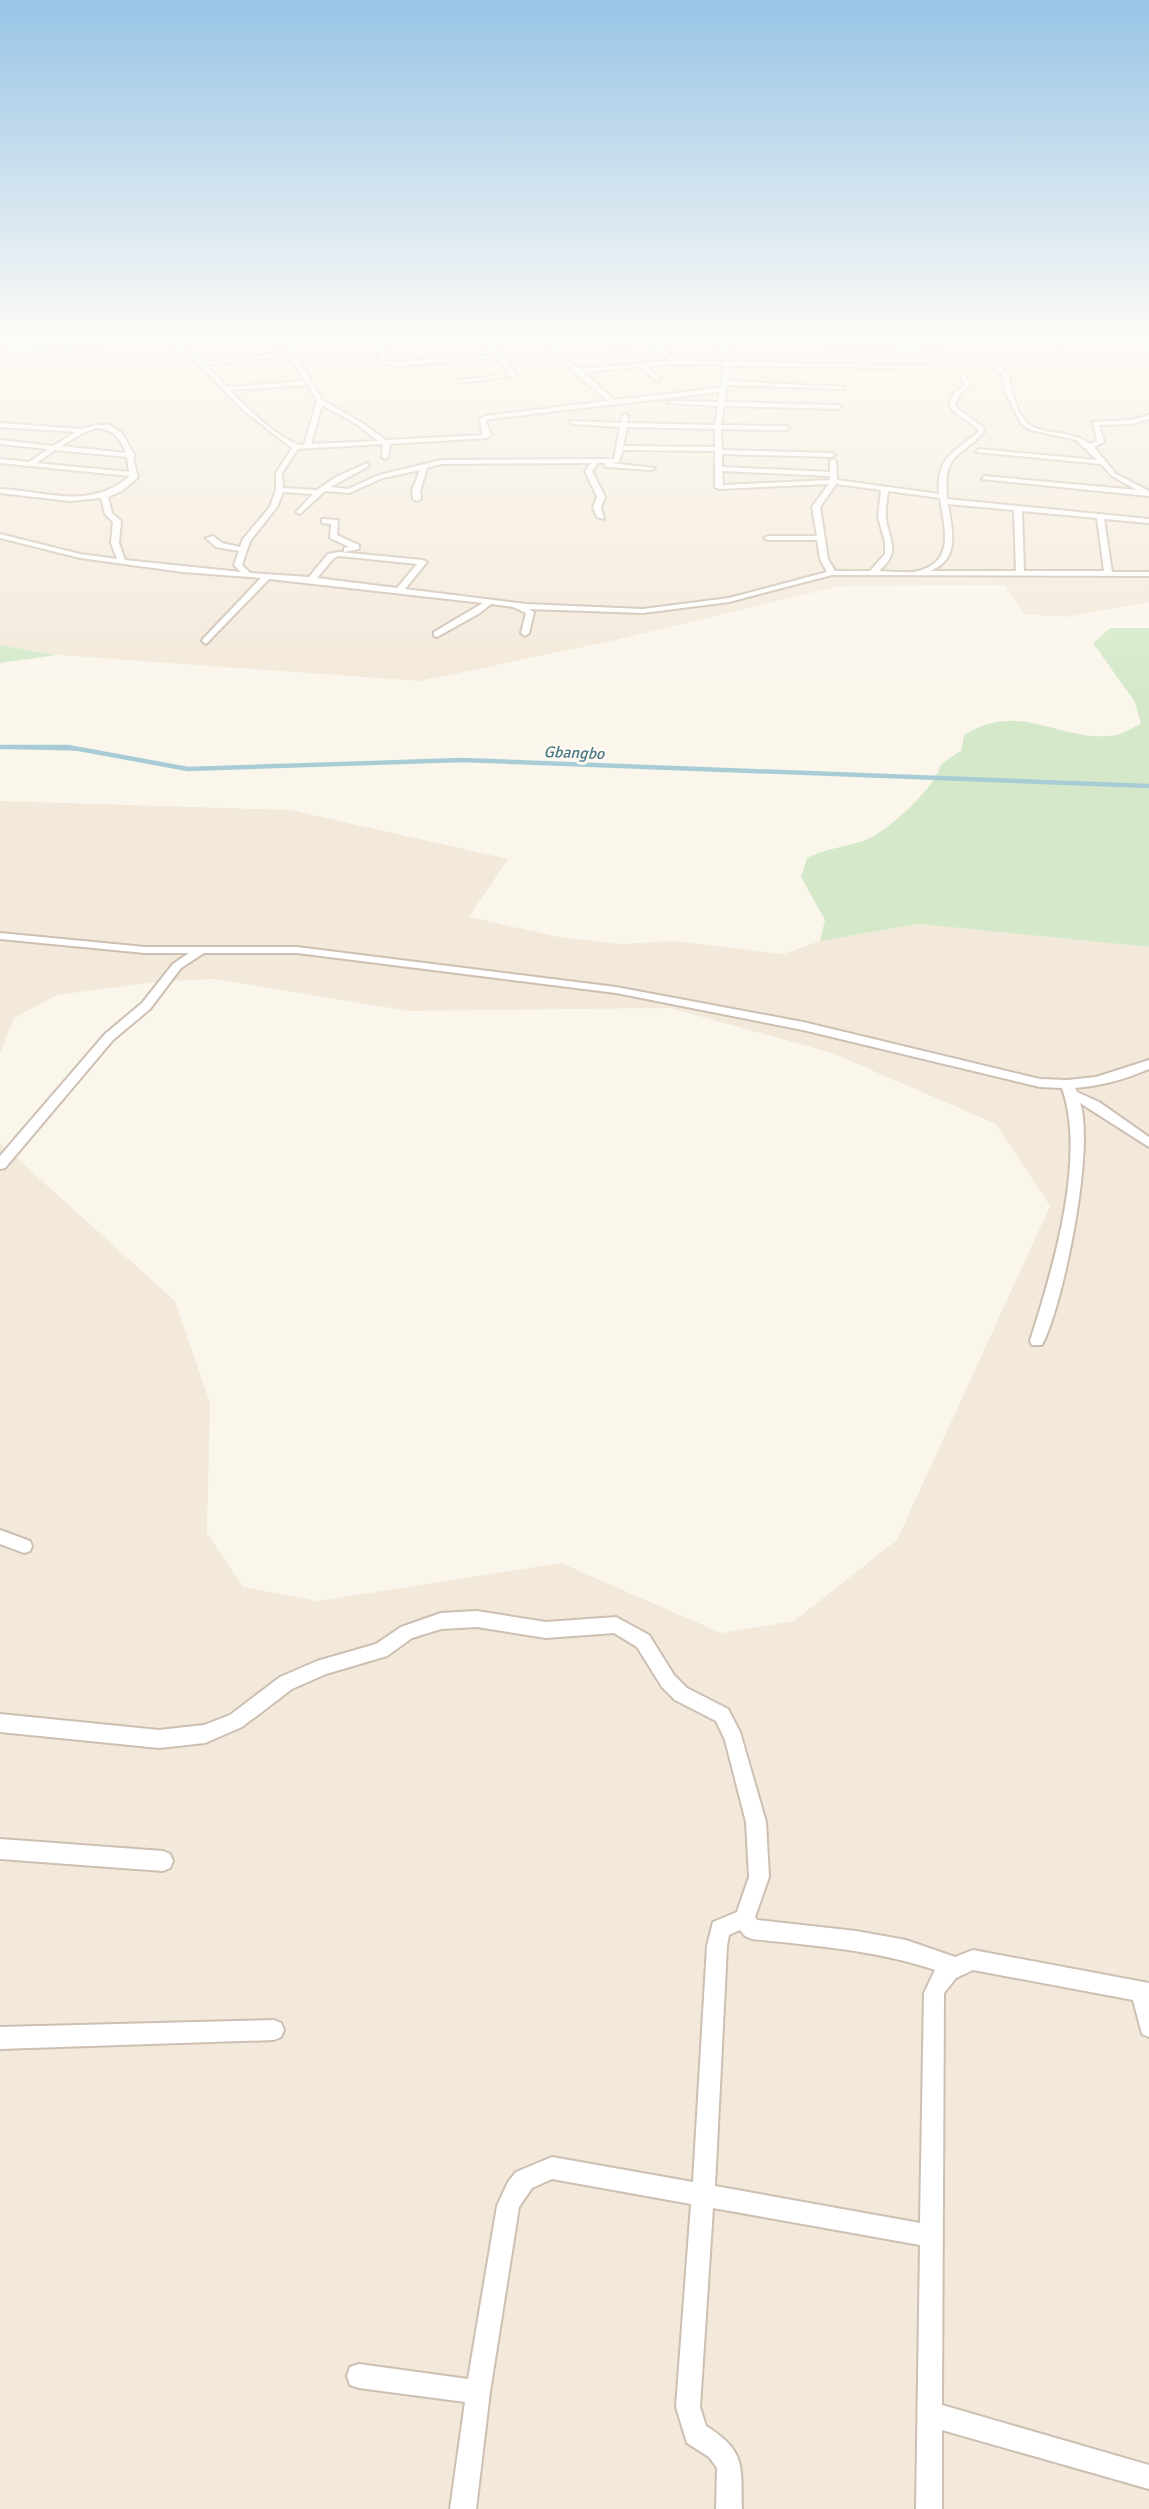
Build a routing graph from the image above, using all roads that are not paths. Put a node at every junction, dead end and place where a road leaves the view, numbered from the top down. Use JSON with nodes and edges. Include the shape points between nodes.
{"nodes":[{"id":1,"x":42,"y":456,"type":"edge"},
{"id":2,"x":132,"y":456,"type":"edge"},
{"id":3,"x":290,"y":456,"type":"edge"},
{"id":4,"x":618,"y":456,"type":"edge"},
{"id":5,"x":719,"y":456,"type":"edge"},
{"id":6,"x":802,"y":456,"type":"edge"},
{"id":7,"x":953,"y":456,"type":"edge"},
{"id":8,"x":1031,"y":456,"type":"edge"},
{"id":9,"x":1096,"y":456,"type":"edge"},
{"id":10,"x":0,"y":461,"type":"edge"},
{"id":11,"x":32,"y":463,"type":"junction"},
{"id":12,"x":596,"y":463,"type":"junction"},
{"id":13,"x":1102,"y":463,"type":"junction"},
{"id":14,"x":367,"y":465,"type":"dead end"},
{"id":15,"x":424,"y":467,"type":"junction"},
{"id":16,"x":652,"y":468,"type":"dead end"},
{"id":17,"x":718,"y":469,"type":"junction"},
{"id":18,"x":133,"y":474,"type":"junction"},
{"id":19,"x":834,"y":478,"type":"junction"},
{"id":20,"x":984,"y":478,"type":"dead end"},
{"id":21,"x":886,"y":489,"type":"junction"},
{"id":22,"x":281,"y":490,"type":"junction"},
{"id":23,"x":319,"y":490,"type":"junction"},
{"id":24,"x":0,"y":491,"type":"edge"},
{"id":25,"x":1149,"y":494,"type":"edge"},
{"id":26,"x":104,"y":496,"type":"junction"},
{"id":27,"x":417,"y":499,"type":"dead end"},
{"id":28,"x":943,"y":499,"type":"junction"},
{"id":29,"x":1018,"y":510,"type":"junction"},
{"id":30,"x":300,"y":512,"type":"dead end"},
{"id":31,"x":1100,"y":516,"type":"junction"},
{"id":32,"x":601,"y":517,"type":"dead end"},
{"id":33,"x":1149,"y":521,"type":"edge"},
{"id":34,"x":325,"y":522,"type":"dead end"},
{"id":35,"x":0,"y":536,"type":"edge"},
{"id":36,"x":210,"y":538,"type":"dead end"},
{"id":37,"x":768,"y":538,"type":"dead end"},
{"id":38,"x":822,"y":538,"type":"junction"},
{"id":39,"x":243,"y":550,"type":"junction"},
{"id":40,"x":340,"y":554,"type":"junction"},
{"id":41,"x":122,"y":562,"type":"junction"},
{"id":42,"x":237,"y":565,"type":"junction"},
{"id":43,"x":209,"y":572,"type":"junction"},
{"id":44,"x":832,"y":573,"type":"junction"},
{"id":45,"x":1108,"y":573,"type":"junction"},
{"id":46,"x":871,"y":574,"type":"junction"},
{"id":47,"x":915,"y":574,"type":"junction"},
{"id":48,"x":1020,"y":574,"type":"junction"},
{"id":49,"x":1149,"y":574,"type":"edge"},
{"id":50,"x":248,"y":575,"type":"junction"},
{"id":51,"x":267,"y":577,"type":"junction"},
{"id":52,"x":311,"y":580,"type":"junction"},
{"id":53,"x":399,"y":591,"type":"junction"},
{"id":54,"x":489,"y":602,"type":"junction"},
{"id":55,"x":513,"y":605,"type":"junction"},
{"id":56,"x":556,"y":608,"type":"junction"},
{"id":57,"x":529,"y":618,"type":"junction"},
{"id":58,"x":525,"y":633,"type":"dead end"},
{"id":59,"x":437,"y":634,"type":"dead end"},
{"id":60,"x":206,"y":641,"type":"dead end"},
{"id":61,"x":0,"y":936,"type":"edge"},
{"id":62,"x":173,"y":950,"type":"junction"},
{"id":63,"x":201,"y":950,"type":"junction"},
{"id":64,"x":188,"y":957,"type":"junction"},
{"id":65,"x":1149,"y":1065,"type":"edge"},
{"id":66,"x":1071,"y":1091,"type":"junction"},
{"id":67,"x":1149,"y":1143,"type":"edge"},
{"id":68,"x":6,"y":1152,"type":"edge"},
{"id":69,"x":0,"y":1165,"type":"edge"},
{"id":70,"x":1037,"y":1341,"type":"dead end"},
{"id":71,"x":0,"y":1537,"type":"edge"},
{"id":72,"x":24,"y":1546,"type":"dead end"},
{"id":73,"x":0,"y":1723,"type":"edge"},
{"id":74,"x":0,"y":1849,"type":"edge"},
{"id":75,"x":163,"y":1861,"type":"dead end"},
{"id":76,"x":744,"y":1919,"type":"junction"},
{"id":77,"x":953,"y":1966,"type":"junction"},
{"id":78,"x":1145,"y":1992,"type":"edge"},
{"id":79,"x":1149,"y":2027,"type":"edge"},
{"id":80,"x":274,"y":2030,"type":"dead end"},
{"id":81,"x":0,"y":2038,"type":"edge"},
{"id":82,"x":703,"y":2195,"type":"junction"},
{"id":83,"x":932,"y":2236,"type":"junction"},
{"id":84,"x":359,"y":2376,"type":"dead end"},
{"id":85,"x":478,"y":2392,"type":"junction"},
{"id":86,"x":930,"y":2414,"type":"junction"},
{"id":87,"x":1149,"y":2477,"type":"edge"},
{"id":88,"x":463,"y":2509,"type":"edge"},
{"id":89,"x":729,"y":2509,"type":"edge"},
{"id":90,"x":929,"y":2509,"type":"edge"}],
"edges":[{"from":1,"to":11,"type":"street"},
{"from":2,"to":18,"type":"street"},
{"from":3,"to":22,"type":"street","via":[[279,473]]},
{"from":4,"to":12,"type":"street","via":[[617,461]]},
{"from":5,"to":17,"type":"street"},
{"from":6,"to":19,"type":"street","via":[[833,458]]},
{"from":7,"to":28,"type":"street","via":[[942,481]]},
{"from":8,"to":13,"type":"street"},
{"from":9,"to":13,"type":"street"},
{"from":10,"to":11,"type":"street"},
{"from":11,"to":18,"type":"street"},
{"from":12,"to":15,"type":"street","via":[[447,461]]},
{"from":12,"to":16,"type":"street"},
{"from":12,"to":32,"type":"street","via":[[588,468],[601,497],[597,507]]},
{"from":13,"to":25,"type":"street"},
{"from":14,"to":23,"type":"street","via":[[345,472]]},
{"from":15,"to":23,"type":"street","via":[[367,481],[349,491]]},
{"from":15,"to":27,"type":"street"},
{"from":17,"to":19,"type":"street"},
{"from":17,"to":19,"type":"street","via":[[719,487],[723,488]]},
{"from":18,"to":26,"type":"street","via":[[129,482]]},
{"from":19,"to":21,"type":"street"},
{"from":19,"to":38,"type":"street","via":[[816,508]]},
{"from":20,"to":25,"type":"street"},
{"from":21,"to":28,"type":"street"},
{"from":21,"to":46,"type":"street","via":[[881,514],[892,550],[888,560]]},
{"from":22,"to":23,"type":"street"},
{"from":22,"to":39,"type":"street"},
{"from":23,"to":30,"type":"street"},
{"from":24,"to":26,"type":"street","via":[[62,500]]},
{"from":26,"to":41,"type":"street","via":[[109,514],[117,522],[114,536]]},
{"from":28,"to":29,"type":"street"},
{"from":28,"to":47,"type":"street","via":[[947,553],[941,563]]},
{"from":29,"to":31,"type":"street"},
{"from":29,"to":48,"type":"street"},
{"from":31,"to":33,"type":"street"},
{"from":31,"to":45,"type":"street"},
{"from":34,"to":40,"type":"street","via":[[335,522],[338,541],[356,547]]},
{"from":35,"to":41,"type":"street"},
{"from":36,"to":39,"type":"street","via":[[219,545]]},
{"from":37,"to":38,"type":"street"},
{"from":38,"to":44,"type":"street","via":[[824,559]]},
{"from":39,"to":42,"type":"street"},
{"from":40,"to":52,"type":"street","via":[[331,556]]},
{"from":40,"to":53,"type":"street","via":[[423,562]]},
{"from":41,"to":43,"type":"street"},
{"from":42,"to":43,"type":"street"},
{"from":42,"to":50,"type":"street"},
{"from":43,"to":50,"type":"street"},
{"from":44,"to":46,"type":"street"},
{"from":44,"to":56,"type":"street","via":[[729,600],[670,609]]},
{"from":45,"to":48,"type":"street"},
{"from":45,"to":49,"type":"street"},
{"from":46,"to":47,"type":"street"},
{"from":47,"to":48,"type":"street"},
{"from":50,"to":51,"type":"street"},
{"from":51,"to":52,"type":"street"},
{"from":51,"to":60,"type":"street"},
{"from":52,"to":53,"type":"street"},
{"from":53,"to":54,"type":"street"},
{"from":54,"to":55,"type":"street"},
{"from":54,"to":59,"type":"street"},
{"from":55,"to":56,"type":"street"},
{"from":55,"to":57,"type":"street","via":[[530,612]]},
{"from":56,"to":57,"type":"street"},
{"from":57,"to":58,"type":"street"},
{"from":61,"to":62,"type":"street"},
{"from":62,"to":63,"type":"street"},
{"from":62,"to":64,"type":"street"},
{"from":63,"to":64,"type":"street"},
{"from":63,"to":66,"type":"street","via":[[324,952],[616,990],[803,1026]]},
{"from":64,"to":68,"type":"street"},
{"from":65,"to":66,"type":"street"},
{"from":66,"to":67,"type":"street"},
{"from":66,"to":70,"type":"street","via":[[1076,1147],[1067,1236]]},
{"from":68,"to":69,"type":"street"},
{"from":71,"to":72,"type":"street"},
{"from":73,"to":76,"type":"street","via":[[159,1739],[205,1734],[236,1721],[286,1683],[381,1650],[407,1632],[441,1621],[477,1619],[546,1630],[616,1625],[643,1641],[681,1694],[722,1715],[734,1738],[755,1822],[759,1877]]},
{"from":74,"to":75,"type":"street"},
{"from":76,"to":77,"type":"street","via":[[752,1930],[856,1941],[906,1950]]},
{"from":76,"to":82,"type":"street","via":[[720,1928],[717,1947]]},
{"from":77,"to":78,"type":"street","via":[[973,1960]]},
{"from":77,"to":83,"type":"street","via":[[934,1993]]},
{"from":78,"to":79,"type":"street"},
{"from":80,"to":81,"type":"street"},
{"from":82,"to":83,"type":"street"},
{"from":82,"to":85,"type":"street","via":[[552,2168],[519,2183],[508,2206]]},
{"from":82,"to":89,"type":"street","via":[[688,2407],[696,2434],[719,2448],[729,2465]]},
{"from":83,"to":86,"type":"street"},
{"from":84,"to":85,"type":"street"},
{"from":85,"to":88,"type":"street"},
{"from":86,"to":87,"type":"street"},
{"from":86,"to":90,"type":"street"}]}
